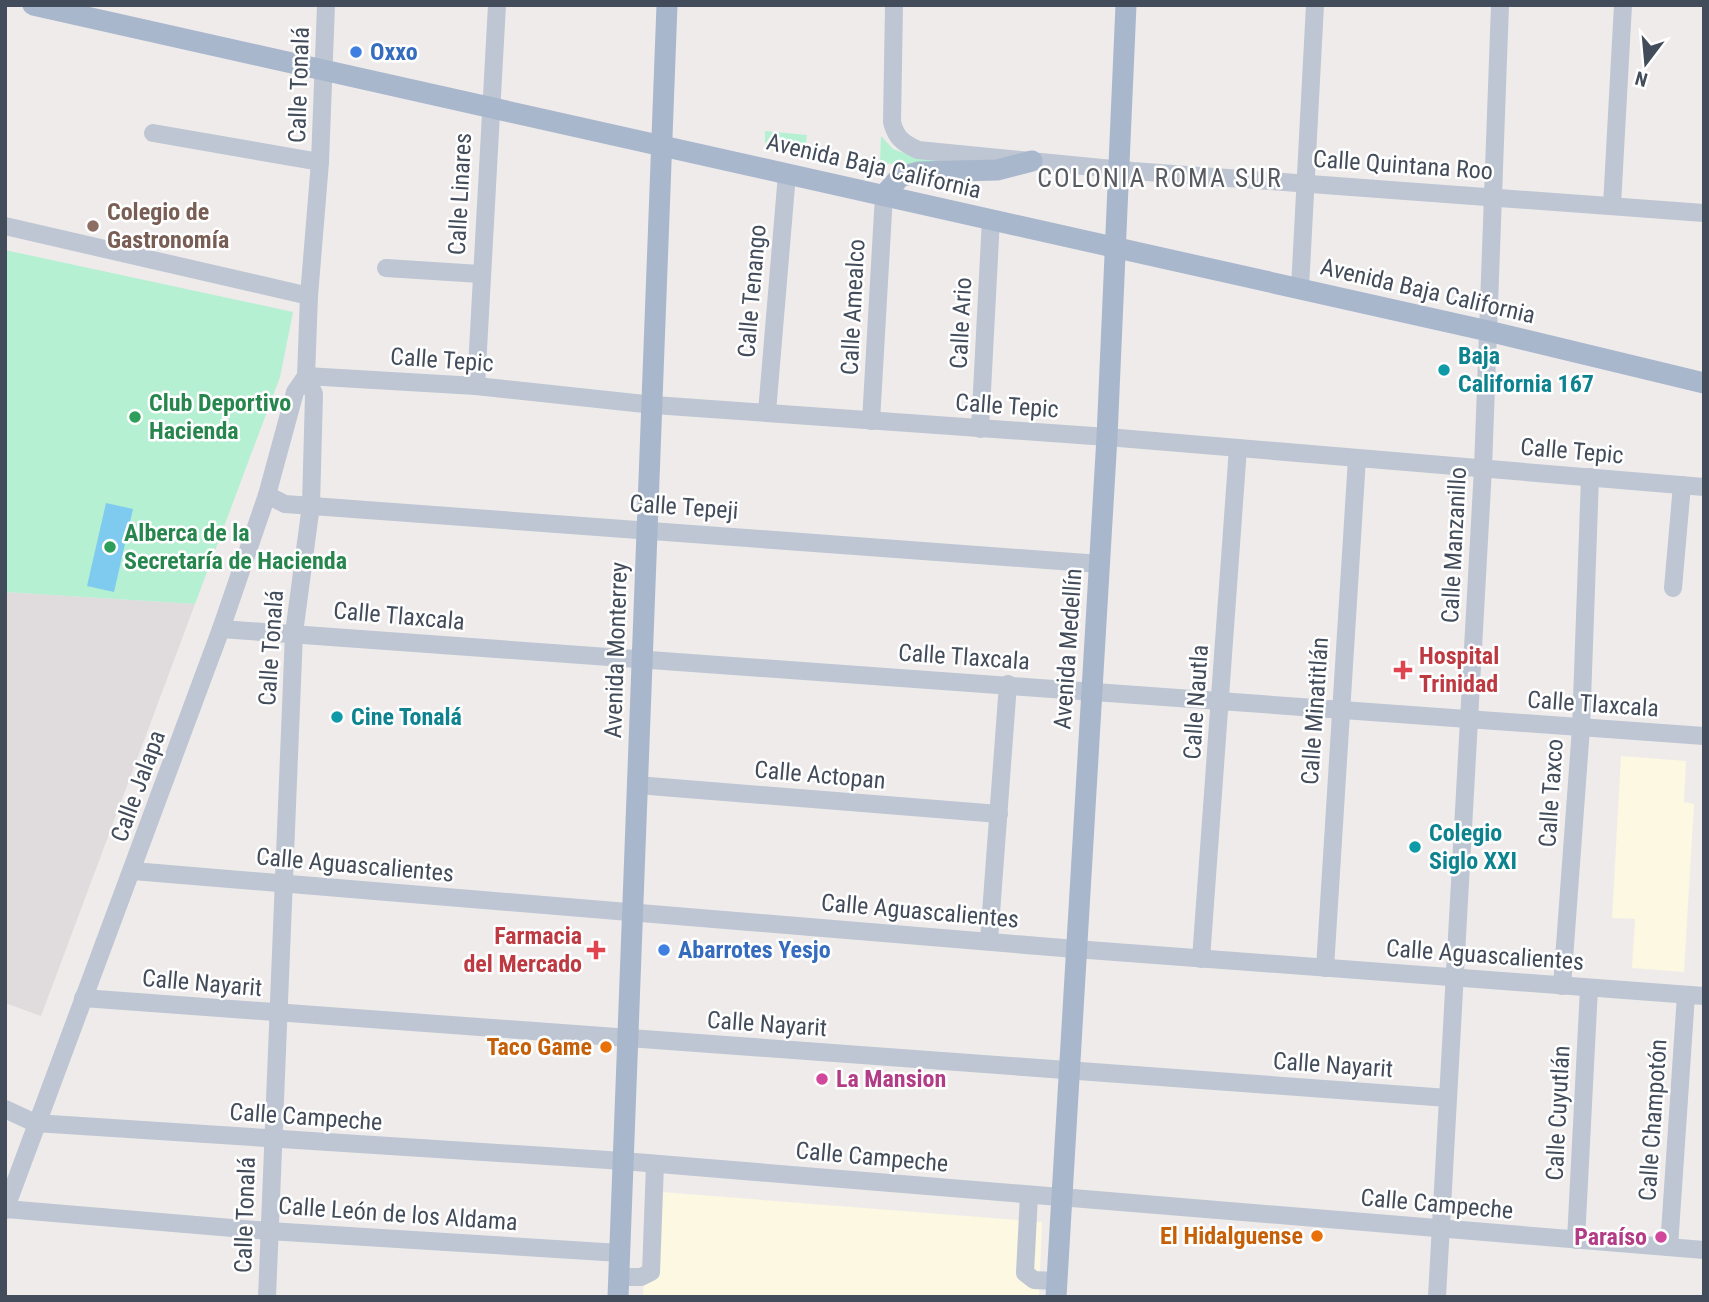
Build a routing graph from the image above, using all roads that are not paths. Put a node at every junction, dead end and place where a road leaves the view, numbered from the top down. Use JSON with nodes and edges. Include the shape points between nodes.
{"nodes":[{"id":1,"x":33,"y":5,"type":"edge"},
{"id":2,"x":326,"y":5,"type":"edge"},
{"id":3,"x":497,"y":5,"type":"edge"},
{"id":4,"x":667,"y":5,"type":"edge"},
{"id":5,"x":894,"y":5,"type":"edge"},
{"id":6,"x":1126,"y":5,"type":"edge"},
{"id":7,"x":1315,"y":5,"type":"edge"},
{"id":8,"x":1500,"y":5,"type":"edge"},
{"id":9,"x":1623,"y":5,"type":"edge"},
{"id":10,"x":324,"y":70,"type":"junction"},
{"id":11,"x":489,"y":107,"type":"junction"},
{"id":12,"x":153,"y":133,"type":"dead end"},
{"id":13,"x":663,"y":146,"type":"junction"},
{"id":14,"x":1032,"y":161,"type":"junction"},
{"id":15,"x":320,"y":162,"type":"junction"},
{"id":16,"x":1121,"y":170,"type":"junction"},
{"id":17,"x":787,"y":173,"type":"junction"},
{"id":18,"x":1307,"y":183,"type":"junction"},
{"id":19,"x":884,"y":195,"type":"junction"},
{"id":20,"x":1493,"y":196,"type":"junction"},
{"id":21,"x":1612,"y":205,"type":"junction"},
{"id":22,"x":1704,"y":213,"type":"edge"},
{"id":23,"x":990,"y":219,"type":"junction"},
{"id":24,"x":5,"y":226,"type":"edge"},
{"id":25,"x":1117,"y":248,"type":"junction"},
{"id":26,"x":386,"y":268,"type":"dead end"},
{"id":27,"x":480,"y":274,"type":"junction"},
{"id":28,"x":1300,"y":288,"type":"junction"},
{"id":29,"x":309,"y":296,"type":"junction"},
{"id":30,"x":1488,"y":331,"type":"junction"},
{"id":31,"x":306,"y":376,"type":"junction"},
{"id":32,"x":1704,"y":383,"type":"edge"},
{"id":33,"x":476,"y":386,"type":"junction"},
{"id":34,"x":654,"y":405,"type":"junction"},
{"id":35,"x":767,"y":412,"type":"junction"},
{"id":36,"x":871,"y":421,"type":"junction"},
{"id":37,"x":980,"y":429,"type":"junction"},
{"id":38,"x":1107,"y":438,"type":"junction"},
{"id":39,"x":1237,"y":448,"type":"junction"},
{"id":40,"x":1357,"y":458,"type":"junction"},
{"id":41,"x":1483,"y":468,"type":"junction"},
{"id":42,"x":1590,"y":477,"type":"junction"},
{"id":43,"x":1682,"y":485,"type":"junction"},
{"id":44,"x":1704,"y":487,"type":"edge"},
{"id":45,"x":267,"y":495,"type":"junction"},
{"id":46,"x":310,"y":505,"type":"junction"},
{"id":47,"x":646,"y":529,"type":"junction"},
{"id":48,"x":1100,"y":564,"type":"junction"},
{"id":49,"x":1673,"y":588,"type":"dead end"},
{"id":50,"x":221,"y":629,"type":"junction"},
{"id":51,"x":294,"y":633,"type":"junction"},
{"id":52,"x":643,"y":660,"type":"junction"},
{"id":53,"x":1008,"y":684,"type":"junction"},
{"id":54,"x":1091,"y":690,"type":"junction"},
{"id":55,"x":1222,"y":701,"type":"junction"},
{"id":56,"x":1339,"y":710,"type":"junction"},
{"id":57,"x":1469,"y":720,"type":"junction"},
{"id":58,"x":1581,"y":728,"type":"junction"},
{"id":59,"x":1704,"y":736,"type":"edge"},
{"id":60,"x":637,"y":785,"type":"junction"},
{"id":61,"x":999,"y":814,"type":"junction"},
{"id":62,"x":133,"y":871,"type":"junction"},
{"id":63,"x":283,"y":883,"type":"junction"},
{"id":64,"x":633,"y":913,"type":"junction"},
{"id":65,"x":989,"y":940,"type":"junction"},
{"id":66,"x":1075,"y":949,"type":"junction"},
{"id":67,"x":1201,"y":958,"type":"junction"},
{"id":68,"x":1325,"y":968,"type":"junction"},
{"id":69,"x":1454,"y":978,"type":"junction"},
{"id":70,"x":1562,"y":986,"type":"junction"},
{"id":71,"x":1588,"y":988,"type":"junction"},
{"id":72,"x":1695,"y":996,"type":"edge"},
{"id":73,"x":83,"y":998,"type":"junction"},
{"id":74,"x":277,"y":1014,"type":"junction"},
{"id":75,"x":628,"y":1038,"type":"junction"},
{"id":76,"x":1070,"y":1069,"type":"junction"},
{"id":77,"x":1448,"y":1098,"type":"junction"},
{"id":78,"x":5,"y":1109,"type":"edge"},
{"id":79,"x":36,"y":1123,"type":"junction"},
{"id":80,"x":273,"y":1140,"type":"junction"},
{"id":81,"x":623,"y":1161,"type":"junction"},
{"id":82,"x":655,"y":1164,"type":"junction"},
{"id":83,"x":1029,"y":1195,"type":"junction"},
{"id":84,"x":1062,"y":1197,"type":"junction"},
{"id":85,"x":5,"y":1210,"type":"edge"},
{"id":86,"x":1441,"y":1229,"type":"junction"},
{"id":87,"x":269,"y":1231,"type":"junction"},
{"id":88,"x":1576,"y":1240,"type":"junction"},
{"id":89,"x":1670,"y":1247,"type":"junction"},
{"id":90,"x":1704,"y":1250,"type":"edge"},
{"id":91,"x":620,"y":1253,"type":"junction"},
{"id":92,"x":619,"y":1287,"type":"edge"},
{"id":93,"x":1057,"y":1289,"type":"edge"},
{"id":94,"x":267,"y":1297,"type":"edge"},
{"id":95,"x":1437,"y":1297,"type":"edge"}],
"edges":[{"from":1,"to":10,"type":"main road","name":"Avenida Baja California"},
{"from":2,"to":10,"type":"street","name":"Calle Tonalá"},
{"from":3,"to":11,"type":"street","name":"Calle Linares"},
{"from":4,"to":13,"type":"main road","name":"Avenida Monterrey"},
{"from":5,"to":14,"type":"street","name":"Calle Quintana Roo","via":[[895,135],[918,150]]},
{"from":6,"to":16,"type":"main road","name":"Avenida Medellín"},
{"from":7,"to":18,"type":"street"},
{"from":8,"to":20,"type":"street","name":"Calle Manzanillo"},
{"from":9,"to":21,"type":"street"},
{"from":10,"to":11,"type":"main road","name":"Avenida Baja California"},
{"from":10,"to":15,"type":"street","name":"Calle Tonalá"},
{"from":11,"to":13,"type":"main road","name":"Avenida Baja California"},
{"from":11,"to":27,"type":"street","name":"Calle Linares"},
{"from":12,"to":15,"type":"street"},
{"from":13,"to":17,"type":"main road","name":"Avenida Baja California"},
{"from":13,"to":34,"type":"main road","name":"Avenida Monterrey"},
{"from":14,"to":16,"type":"street","name":"Calle Quintana Roo"},
{"from":14,"to":19,"type":"main road","via":[[997,170],[919,172],[900,177]]},
{"from":15,"to":29,"type":"street","name":"Calle Tonalá"},
{"from":16,"to":18,"type":"street","name":"Calle Quintana Roo"},
{"from":16,"to":25,"type":"main road","name":"Avenida Medellín"},
{"from":17,"to":19,"type":"main road","name":"Avenida Baja California"},
{"from":17,"to":35,"type":"street","name":"Calle Tenango"},
{"from":18,"to":20,"type":"street","name":"Calle Quintana Roo"},
{"from":18,"to":28,"type":"street"},
{"from":19,"to":23,"type":"main road","name":"Avenida Baja California"},
{"from":19,"to":36,"type":"street","name":"Calle Amealco"},
{"from":20,"to":21,"type":"street","name":"Calle Quintana Roo"},
{"from":20,"to":30,"type":"street","name":"Calle Manzanillo"},
{"from":21,"to":22,"type":"street","name":"Calle Quintana Roo"},
{"from":23,"to":25,"type":"main road","name":"Avenida Baja California"},
{"from":23,"to":37,"type":"street","name":"Calle Ario"},
{"from":24,"to":29,"type":"street"},
{"from":25,"to":28,"type":"main road","name":"Avenida Baja California"},
{"from":25,"to":38,"type":"main road","name":"Avenida Medellín"},
{"from":26,"to":27,"type":"street"},
{"from":27,"to":33,"type":"street","name":"Calle Linares"},
{"from":28,"to":30,"type":"main road","name":"Avenida Baja California"},
{"from":29,"to":31,"type":"street","name":"Calle Tonalá"},
{"from":30,"to":32,"type":"main road","name":"Avenida Baja California"},
{"from":30,"to":41,"type":"street","name":"Calle Manzanillo"},
{"from":31,"to":33,"type":"street","name":"Calle Tepic"},
{"from":31,"to":45,"type":"street","name":"Calle Jalapa","via":[[295,392]]},
{"from":31,"to":46,"type":"street","name":"Calle Tonalá","via":[[314,394]]},
{"from":33,"to":34,"type":"street","name":"Calle Tepic"},
{"from":34,"to":35,"type":"street","name":"Calle Tepic"},
{"from":34,"to":47,"type":"main road","name":"Avenida Monterrey"},
{"from":35,"to":36,"type":"street","name":"Calle Tepic"},
{"from":36,"to":37,"type":"street","name":"Calle Tepic"},
{"from":37,"to":38,"type":"street","name":"Calle Tepic"},
{"from":38,"to":39,"type":"street","name":"Calle Tepic"},
{"from":38,"to":48,"type":"main road","name":"Avenida Medellín"},
{"from":39,"to":40,"type":"street","name":"Calle Tepic"},
{"from":39,"to":55,"type":"street","name":"Calle Nautla"},
{"from":40,"to":41,"type":"street","name":"Calle Tepic"},
{"from":40,"to":56,"type":"street","name":"Calle Minatitlán"},
{"from":41,"to":42,"type":"street","name":"Calle Tepic"},
{"from":41,"to":57,"type":"street","name":"Calle Manzanillo"},
{"from":42,"to":43,"type":"street","name":"Calle Tepic"},
{"from":42,"to":58,"type":"street","name":"Calle Taxco"},
{"from":43,"to":44,"type":"street","name":"Calle Tepic"},
{"from":43,"to":49,"type":"street"},
{"from":45,"to":46,"type":"street","name":"Calle Tepeji","via":[[285,504]]},
{"from":45,"to":50,"type":"street","name":"Calle Jalapa"},
{"from":46,"to":47,"type":"street","name":"Calle Tepeji"},
{"from":46,"to":51,"type":"street","name":"Calle Tonalá"},
{"from":47,"to":48,"type":"street","name":"Calle Tepeji"},
{"from":47,"to":52,"type":"main road","name":"Avenida Monterrey"},
{"from":48,"to":54,"type":"main road","name":"Avenida Medellín"},
{"from":50,"to":51,"type":"street","name":"Calle Tlaxcala"},
{"from":50,"to":62,"type":"street","name":"Calle Jalapa"},
{"from":51,"to":52,"type":"street","name":"Calle Tlaxcala"},
{"from":51,"to":63,"type":"street","name":"Calle Tonalá"},
{"from":52,"to":53,"type":"street","name":"Calle Tlaxcala"},
{"from":52,"to":60,"type":"main road","name":"Avenida Monterrey"},
{"from":53,"to":54,"type":"street","name":"Calle Tlaxcala"},
{"from":53,"to":61,"type":"street"},
{"from":54,"to":55,"type":"street","name":"Calle Tlaxcala"},
{"from":54,"to":66,"type":"main road","name":"Avenida Medellín"},
{"from":55,"to":56,"type":"street","name":"Calle Tlaxcala"},
{"from":55,"to":67,"type":"street","name":"Calle Nautla"},
{"from":56,"to":57,"type":"street","name":"Calle Tlaxcala"},
{"from":56,"to":68,"type":"street","name":"Calle Minatitlán"},
{"from":57,"to":58,"type":"street","name":"Calle Tlaxcala"},
{"from":57,"to":69,"type":"street","name":"Calle Manzanillo"},
{"from":58,"to":59,"type":"street","name":"Calle Tlaxcala"},
{"from":58,"to":70,"type":"street","name":"Calle Taxco"},
{"from":60,"to":61,"type":"street","name":"Calle Actopan"},
{"from":60,"to":64,"type":"main road","name":"Avenida Monterrey"},
{"from":61,"to":65,"type":"street"},
{"from":62,"to":63,"type":"street","name":"Calle Aguascalientes"},
{"from":62,"to":73,"type":"street","name":"Calle Jalapa"},
{"from":63,"to":64,"type":"street","name":"Calle Aguascalientes"},
{"from":63,"to":74,"type":"street","name":"Calle Tonalá"},
{"from":64,"to":65,"type":"street","name":"Calle Aguascalientes"},
{"from":64,"to":75,"type":"main road","name":"Avenida Monterrey"},
{"from":65,"to":66,"type":"street","name":"Calle Aguascalientes"},
{"from":66,"to":67,"type":"street","name":"Calle Aguascalientes"},
{"from":66,"to":76,"type":"main road","name":"Avenida Medellín"},
{"from":67,"to":68,"type":"street","name":"Calle Aguascalientes"},
{"from":68,"to":69,"type":"street","name":"Calle Aguascalientes"},
{"from":69,"to":70,"type":"street","name":"Calle Aguascalientes"},
{"from":69,"to":77,"type":"street","name":"Calle Manzanillo"},
{"from":70,"to":71,"type":"street","name":"Calle Aguascalientes"},
{"from":71,"to":72,"type":"street","name":"Calle Aguascalientes"},
{"from":71,"to":88,"type":"street","name":"Calle Cuyutlán"},
{"from":72,"to":89,"type":"street","name":"Calle Champotón"},
{"from":73,"to":74,"type":"street","name":"Calle Nayarit"},
{"from":73,"to":79,"type":"street","name":"Calle Jalapa"},
{"from":74,"to":75,"type":"street","name":"Calle Nayarit"},
{"from":74,"to":80,"type":"street","name":"Calle Tonalá"},
{"from":75,"to":76,"type":"street","name":"Calle Nayarit"},
{"from":75,"to":81,"type":"main road","name":"Avenida Monterrey"},
{"from":76,"to":77,"type":"street","name":"Calle Nayarit"},
{"from":76,"to":84,"type":"main road","name":"Avenida Medellín"},
{"from":77,"to":86,"type":"street","name":"Calle Manzanillo"},
{"from":78,"to":79,"type":"street"},
{"from":79,"to":80,"type":"street","name":"Calle Campeche"},
{"from":79,"to":85,"type":"street","name":"Calle Jalapa"},
{"from":80,"to":81,"type":"street","name":"Calle Campeche"},
{"from":80,"to":87,"type":"street","name":"Calle Tonalá"},
{"from":81,"to":82,"type":"street","name":"Calle Campeche"},
{"from":81,"to":91,"type":"main road","name":"Avenida Monterrey"},
{"from":82,"to":83,"type":"street","name":"Calle Campeche"},
{"from":82,"to":92,"type":"street","via":[[651,1272]]},
{"from":83,"to":84,"type":"street","name":"Calle Campeche"},
{"from":83,"to":93,"type":"street","via":[[1025,1273]]},
{"from":84,"to":86,"type":"street","name":"Calle Campeche"},
{"from":84,"to":93,"type":"main road","name":"Avenida Medellín"},
{"from":85,"to":87,"type":"street","name":"Calle León de los Aldama"},
{"from":86,"to":88,"type":"street","name":"Calle Campeche"},
{"from":86,"to":95,"type":"street","name":"Calle Manzanillo"},
{"from":87,"to":91,"type":"street","name":"Calle León de los Aldama"},
{"from":87,"to":94,"type":"street","name":"Calle Tonalá"},
{"from":88,"to":89,"type":"street","name":"Calle Campeche"},
{"from":89,"to":90,"type":"street","name":"Calle Campeche"},
{"from":91,"to":92,"type":"main road","name":"Avenida Monterrey"}]}
